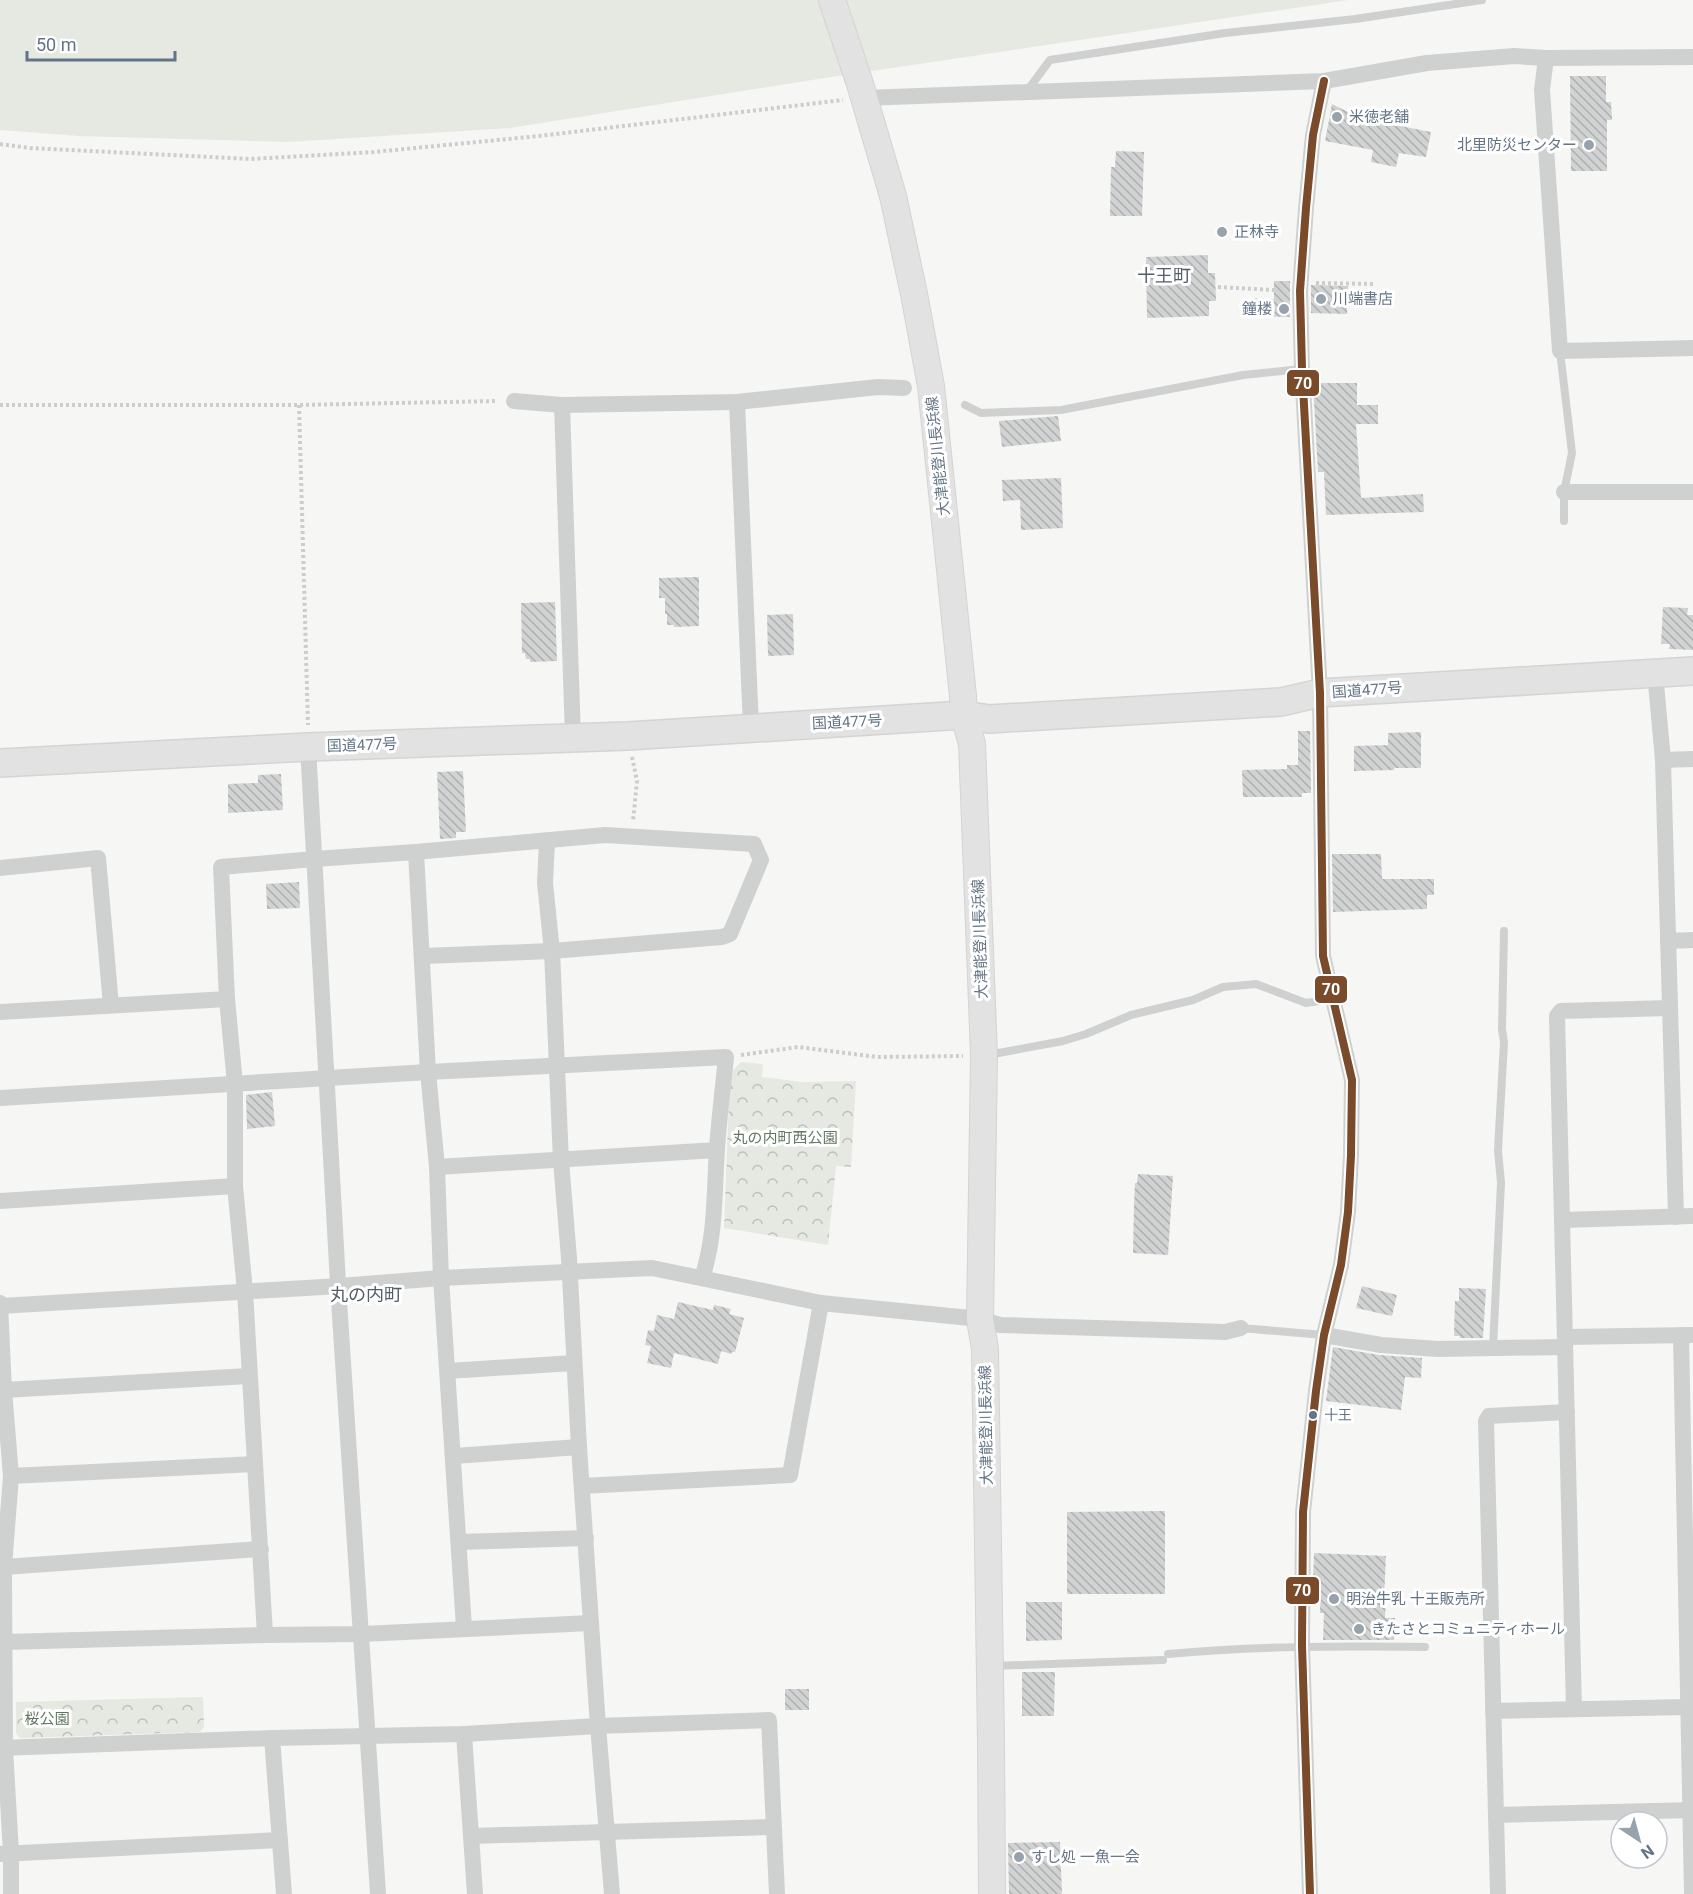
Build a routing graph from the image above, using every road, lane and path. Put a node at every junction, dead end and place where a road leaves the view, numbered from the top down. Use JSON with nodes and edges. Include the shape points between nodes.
{"nodes":[{"id":1,"x":832,"y":0,"type":"edge"},
{"id":2,"x":1482,"y":0,"type":"edge"},
{"id":3,"x":1693,"y":57,"type":"edge"},
{"id":4,"x":1546,"y":58,"type":"junction"},
{"id":5,"x":1324,"y":81,"type":"junction"},
{"id":6,"x":862,"y":91,"type":"junction"},
{"id":7,"x":1027,"y":91,"type":"junction"},
{"id":8,"x":0,"y":144,"type":"edge"},
{"id":9,"x":1300,"y":282,"type":"junction"},
{"id":10,"x":1375,"y":284,"type":"dead end"},
{"id":11,"x":1218,"y":287,"type":"dead end"},
{"id":12,"x":1274,"y":290,"type":"dead end"},
{"id":13,"x":1693,"y":348,"type":"edge"},
{"id":14,"x":1560,"y":351,"type":"junction"},
{"id":15,"x":1302,"y":369,"type":"junction"},
{"id":16,"x":904,"y":388,"type":"dead end"},
{"id":17,"x":514,"y":401,"type":"joint"},
{"id":18,"x":737,"y":402,"type":"junction"},
{"id":19,"x":0,"y":405,"type":"edge"},
{"id":20,"x":299,"y":405,"type":"junction"},
{"id":21,"x":562,"y":405,"type":"junction"},
{"id":22,"x":965,"y":405,"type":"dead end"},
{"id":23,"x":1564,"y":492,"type":"junction"},
{"id":24,"x":1693,"y":492,"type":"edge"},
{"id":25,"x":1564,"y":521,"type":"dead end"},
{"id":26,"x":1693,"y":671,"type":"edge"},
{"id":27,"x":1655,"y":673,"type":"junction"},
{"id":28,"x":1320,"y":693,"type":"junction"},
{"id":29,"x":964,"y":715,"type":"junction"},
{"id":30,"x":751,"y":728,"type":"junction"},
{"id":31,"x":628,"y":736,"type":"junction"},
{"id":32,"x":573,"y":738,"type":"junction"},
{"id":33,"x":308,"y":747,"type":"junction"},
{"id":34,"x":1693,"y":759,"type":"edge"},
{"id":35,"x":1663,"y":760,"type":"junction"},
{"id":36,"x":0,"y":763,"type":"edge"},
{"id":37,"x":631,"y":837,"type":"junction"},
{"id":38,"x":547,"y":841,"type":"junction"},
{"id":39,"x":416,"y":852,"type":"junction"},
{"id":40,"x":314,"y":859,"type":"junction"},
{"id":41,"x":0,"y":868,"type":"edge"},
{"id":42,"x":1504,"y":931,"type":"dead end"},
{"id":43,"x":1693,"y":940,"type":"edge"},
{"id":44,"x":1668,"y":941,"type":"junction"},
{"id":45,"x":552,"y":951,"type":"junction"},
{"id":46,"x":423,"y":956,"type":"junction"},
{"id":47,"x":227,"y":999,"type":"junction"},
{"id":48,"x":1333,"y":999,"type":"junction"},
{"id":49,"x":111,"y":1005,"type":"junction"},
{"id":50,"x":1670,"y":1008,"type":"junction"},
{"id":51,"x":0,"y":1012,"type":"edge"},
{"id":52,"x":984,"y":1055,"type":"junction"},
{"id":53,"x":726,"y":1057,"type":"junction"},
{"id":54,"x":556,"y":1066,"type":"junction"},
{"id":55,"x":428,"y":1072,"type":"junction"},
{"id":56,"x":328,"y":1078,"type":"junction"},
{"id":57,"x":234,"y":1084,"type":"junction"},
{"id":58,"x":0,"y":1098,"type":"edge"},
{"id":59,"x":717,"y":1150,"type":"junction"},
{"id":60,"x":561,"y":1161,"type":"junction"},
{"id":61,"x":437,"y":1167,"type":"junction"},
{"id":62,"x":235,"y":1186,"type":"junction"},
{"id":63,"x":0,"y":1202,"type":"edge"},
{"id":64,"x":1685,"y":1217,"type":"edge"},
{"id":65,"x":1562,"y":1220,"type":"junction"},
{"id":66,"x":570,"y":1272,"type":"junction"},
{"id":67,"x":441,"y":1278,"type":"junction"},
{"id":68,"x":702,"y":1278,"type":"junction"},
{"id":69,"x":340,"y":1286,"type":"junction"},
{"id":70,"x":245,"y":1291,"type":"junction"},
{"id":71,"x":821,"y":1303,"type":"junction"},
{"id":72,"x":0,"y":1304,"type":"edge"},
{"id":73,"x":980,"y":1319,"type":"junction"},
{"id":74,"x":1241,"y":1328,"type":"joint"},
{"id":75,"x":1324,"y":1335,"type":"junction"},
{"id":76,"x":1687,"y":1335,"type":"edge"},
{"id":77,"x":1565,"y":1342,"type":"junction"},
{"id":78,"x":1493,"y":1348,"type":"junction"},
{"id":79,"x":573,"y":1363,"type":"junction"},
{"id":80,"x":448,"y":1371,"type":"junction"},
{"id":81,"x":249,"y":1376,"type":"junction"},
{"id":82,"x":4,"y":1390,"type":"junction"},
{"id":83,"x":1567,"y":1412,"type":"junction"},
{"id":84,"x":579,"y":1447,"type":"junction"},
{"id":85,"x":454,"y":1456,"type":"junction"},
{"id":86,"x":255,"y":1464,"type":"junction"},
{"id":87,"x":11,"y":1476,"type":"junction"},
{"id":88,"x":582,"y":1486,"type":"junction"},
{"id":89,"x":586,"y":1538,"type":"junction"},
{"id":90,"x":459,"y":1542,"type":"junction"},
{"id":91,"x":261,"y":1549,"type":"junction"},
{"id":92,"x":4,"y":1568,"type":"junction"},
{"id":93,"x":591,"y":1623,"type":"junction"},
{"id":94,"x":464,"y":1628,"type":"junction"},
{"id":95,"x":362,"y":1634,"type":"junction"},
{"id":96,"x":266,"y":1635,"type":"junction"},
{"id":97,"x":4,"y":1642,"type":"junction"},
{"id":98,"x":1302,"y":1646,"type":"junction"},
{"id":99,"x":1425,"y":1647,"type":"dead end"},
{"id":100,"x":990,"y":1666,"type":"junction"},
{"id":101,"x":1688,"y":1707,"type":"junction"},
{"id":102,"x":1574,"y":1709,"type":"junction"},
{"id":103,"x":1494,"y":1711,"type":"junction"},
{"id":104,"x":598,"y":1726,"type":"junction"},
{"id":105,"x":464,"y":1734,"type":"junction"},
{"id":106,"x":369,"y":1737,"type":"junction"},
{"id":107,"x":272,"y":1738,"type":"junction"},
{"id":108,"x":2,"y":1748,"type":"edge"},
{"id":109,"x":1692,"y":1810,"type":"edge"},
{"id":110,"x":1496,"y":1815,"type":"junction"},
{"id":111,"x":773,"y":1827,"type":"junction"},
{"id":112,"x":607,"y":1832,"type":"junction"},
{"id":113,"x":472,"y":1836,"type":"junction"},
{"id":114,"x":280,"y":1840,"type":"junction"},
{"id":115,"x":5,"y":1853,"type":"edge"},
{"id":116,"x":10,"y":1894,"type":"edge"},
{"id":117,"x":284,"y":1894,"type":"edge"},
{"id":118,"x":378,"y":1894,"type":"edge"},
{"id":119,"x":475,"y":1894,"type":"edge"},
{"id":120,"x":612,"y":1894,"type":"edge"},
{"id":121,"x":777,"y":1894,"type":"edge"},
{"id":122,"x":992,"y":1894,"type":"edge"},
{"id":123,"x":1310,"y":1894,"type":"edge"},
{"id":124,"x":1498,"y":1894,"type":"edge"},
{"id":125,"x":1692,"y":1894,"type":"edge"}],
"edges":[{"from":1,"to":6,"type":"main road","name":"大津能登川長浜線"},
{"from":2,"to":7,"type":"lane","via":[[1050,60]]},
{"from":3,"to":4,"type":"street"},
{"from":4,"to":5,"type":"street","via":[[1514,56],[1427,63]]},
{"from":4,"to":14,"type":"street","via":[[1542,90]]},
{"from":5,"to":7,"type":"street"},
{"from":5,"to":9,"type":"street","via":[[1313,135]]},
{"from":6,"to":7,"type":"street"},
{"from":6,"to":8,"type":"path","via":[[539,136],[374,152],[240,158]]},
{"from":6,"to":29,"type":"main road","name":"大津能登川長浜線","via":[[893,196],[931,386]]},
{"from":9,"to":10,"type":"path"},
{"from":9,"to":15,"type":"street"},
{"from":11,"to":12,"type":"path"},
{"from":13,"to":14,"type":"street"},
{"from":14,"to":23,"type":"lane","via":[[1572,453]]},
{"from":15,"to":22,"type":"lane","via":[[1243,375],[1061,410],[981,413]]},
{"from":15,"to":28,"type":"street"},
{"from":16,"to":18,"type":"street","via":[[878,387]]},
{"from":17,"to":20,"type":"path"},
{"from":17,"to":21,"type":"street"},
{"from":18,"to":21,"type":"street"},
{"from":18,"to":30,"type":"street"},
{"from":19,"to":20,"type":"path"},
{"from":20,"to":33,"type":"path"},
{"from":21,"to":32,"type":"street"},
{"from":23,"to":24,"type":"street"},
{"from":23,"to":25,"type":"lane"},
{"from":26,"to":27,"type":"highway","name":"国道477号"},
{"from":27,"to":28,"type":"highway","name":"国道477号"},
{"from":27,"to":35,"type":"street"},
{"from":28,"to":29,"type":"highway","name":"国道477号","via":[[1281,702],[989,718]]},
{"from":28,"to":48,"type":"street","via":[[1323,956]]},
{"from":29,"to":30,"type":"highway","name":"国道477号"},
{"from":29,"to":52,"type":"main road","name":"大津能登川長浜線","via":[[972,744]]},
{"from":30,"to":31,"type":"highway","name":"国道477号"},
{"from":31,"to":32,"type":"highway","name":"国道477号"},
{"from":31,"to":37,"type":"path","via":[[637,781]]},
{"from":32,"to":33,"type":"highway","name":"国道477号"},
{"from":33,"to":36,"type":"highway","name":"国道477号"},
{"from":33,"to":40,"type":"street"},
{"from":34,"to":35,"type":"street"},
{"from":35,"to":44,"type":"street"},
{"from":37,"to":38,"type":"street","via":[[605,835]]},
{"from":37,"to":45,"type":"street","via":[[754,844],[761,860],[730,934]]},
{"from":38,"to":39,"type":"street"},
{"from":38,"to":45,"type":"street","via":[[544,883]]},
{"from":39,"to":40,"type":"street"},
{"from":39,"to":46,"type":"street"},
{"from":40,"to":47,"type":"street","via":[[221,867]]},
{"from":40,"to":56,"type":"street"},
{"from":41,"to":49,"type":"street","via":[[98,858]]},
{"from":42,"to":78,"type":"lane","via":[[1504,1042],[1498,1150],[1501,1183]]},
{"from":43,"to":44,"type":"street"},
{"from":44,"to":50,"type":"street"},
{"from":45,"to":46,"type":"street"},
{"from":45,"to":54,"type":"street"},
{"from":46,"to":55,"type":"street"},
{"from":47,"to":49,"type":"street"},
{"from":47,"to":57,"type":"street"},
{"from":48,"to":52,"type":"lane","via":[[1306,1002],[1256,984],[1223,987],[1074,1037]]},
{"from":48,"to":75,"type":"street","via":[[1352,1080],[1351,1155],[1341,1265]]},
{"from":49,"to":51,"type":"street"},
{"from":50,"to":64,"type":"street"},
{"from":50,"to":65,"type":"street","via":[[1561,1011],[1557,1016]]},
{"from":52,"to":53,"type":"path","via":[[877,1057],[798,1047]]},
{"from":52,"to":73,"type":"main road","name":"大津能登川長浜線"},
{"from":53,"to":54,"type":"street"},
{"from":53,"to":59,"type":"street"},
{"from":54,"to":55,"type":"street"},
{"from":54,"to":60,"type":"street"},
{"from":55,"to":56,"type":"street"},
{"from":55,"to":61,"type":"street"},
{"from":56,"to":57,"type":"street"},
{"from":56,"to":69,"type":"street"},
{"from":57,"to":58,"type":"street"},
{"from":57,"to":62,"type":"street"},
{"from":59,"to":60,"type":"street"},
{"from":59,"to":68,"type":"street","via":[[713,1230]]},
{"from":60,"to":61,"type":"street"},
{"from":60,"to":66,"type":"street"},
{"from":61,"to":67,"type":"street"},
{"from":62,"to":63,"type":"street"},
{"from":62,"to":70,"type":"street"},
{"from":64,"to":65,"type":"street"},
{"from":65,"to":77,"type":"street"},
{"from":66,"to":67,"type":"street"},
{"from":66,"to":68,"type":"street","via":[[652,1268]]},
{"from":66,"to":79,"type":"street"},
{"from":67,"to":69,"type":"street"},
{"from":67,"to":80,"type":"street"},
{"from":68,"to":71,"type":"street"},
{"from":69,"to":70,"type":"street"},
{"from":69,"to":95,"type":"street"},
{"from":70,"to":72,"type":"street"},
{"from":70,"to":81,"type":"street"},
{"from":71,"to":73,"type":"street"},
{"from":71,"to":88,"type":"street","via":[[790,1474]]},
{"from":72,"to":82,"type":"street"},
{"from":73,"to":74,"type":"street","via":[[1000,1325],[1225,1332]]},
{"from":73,"to":100,"type":"main road","name":"大津能登川長浜線","via":[[985,1349]]},
{"from":74,"to":75,"type":"lane"},
{"from":75,"to":78,"type":"street","via":[[1392,1346]]},
{"from":75,"to":98,"type":"street","via":[[1303,1512]]},
{"from":76,"to":77,"type":"street"},
{"from":76,"to":101,"type":"street"},
{"from":77,"to":78,"type":"street"},
{"from":77,"to":83,"type":"street"},
{"from":79,"to":80,"type":"street"},
{"from":79,"to":84,"type":"street"},
{"from":80,"to":85,"type":"street"},
{"from":81,"to":82,"type":"street"},
{"from":81,"to":86,"type":"street"},
{"from":82,"to":87,"type":"street"},
{"from":83,"to":102,"type":"street"},
{"from":83,"to":103,"type":"street","via":[[1489,1416],[1486,1421]]},
{"from":84,"to":85,"type":"street"},
{"from":84,"to":88,"type":"street"},
{"from":85,"to":90,"type":"street"},
{"from":86,"to":87,"type":"street"},
{"from":86,"to":91,"type":"street"},
{"from":87,"to":92,"type":"street"},
{"from":88,"to":89,"type":"street"},
{"from":89,"to":90,"type":"street"},
{"from":89,"to":93,"type":"street"},
{"from":90,"to":94,"type":"street"},
{"from":91,"to":92,"type":"street"},
{"from":91,"to":96,"type":"street"},
{"from":92,"to":97,"type":"street"},
{"from":93,"to":94,"type":"street"},
{"from":93,"to":104,"type":"street"},
{"from":94,"to":95,"type":"street"},
{"from":95,"to":96,"type":"street"},
{"from":95,"to":106,"type":"street"},
{"from":96,"to":97,"type":"street"},
{"from":97,"to":108,"type":"street"},
{"from":98,"to":99,"type":"lane"},
{"from":98,"to":100,"type":"lane"},
{"from":98,"to":123,"type":"street"},
{"from":100,"to":122,"type":"main road","name":"大津能登川長浜線"},
{"from":101,"to":102,"type":"street"},
{"from":101,"to":109,"type":"street"},
{"from":102,"to":103,"type":"street"},
{"from":103,"to":110,"type":"street"},
{"from":104,"to":105,"type":"street"},
{"from":104,"to":111,"type":"street","via":[[769,1720]]},
{"from":104,"to":112,"type":"street"},
{"from":105,"to":106,"type":"street"},
{"from":105,"to":113,"type":"street"},
{"from":106,"to":107,"type":"street"},
{"from":106,"to":118,"type":"street"},
{"from":107,"to":108,"type":"street"},
{"from":107,"to":114,"type":"street"},
{"from":108,"to":115,"type":"street"},
{"from":109,"to":110,"type":"street"},
{"from":109,"to":125,"type":"street"},
{"from":110,"to":124,"type":"street"},
{"from":111,"to":112,"type":"street"},
{"from":111,"to":121,"type":"street"},
{"from":112,"to":113,"type":"street"},
{"from":112,"to":120,"type":"street"},
{"from":113,"to":119,"type":"street"},
{"from":114,"to":115,"type":"street"},
{"from":114,"to":117,"type":"street"},
{"from":115,"to":116,"type":"street"}]}
